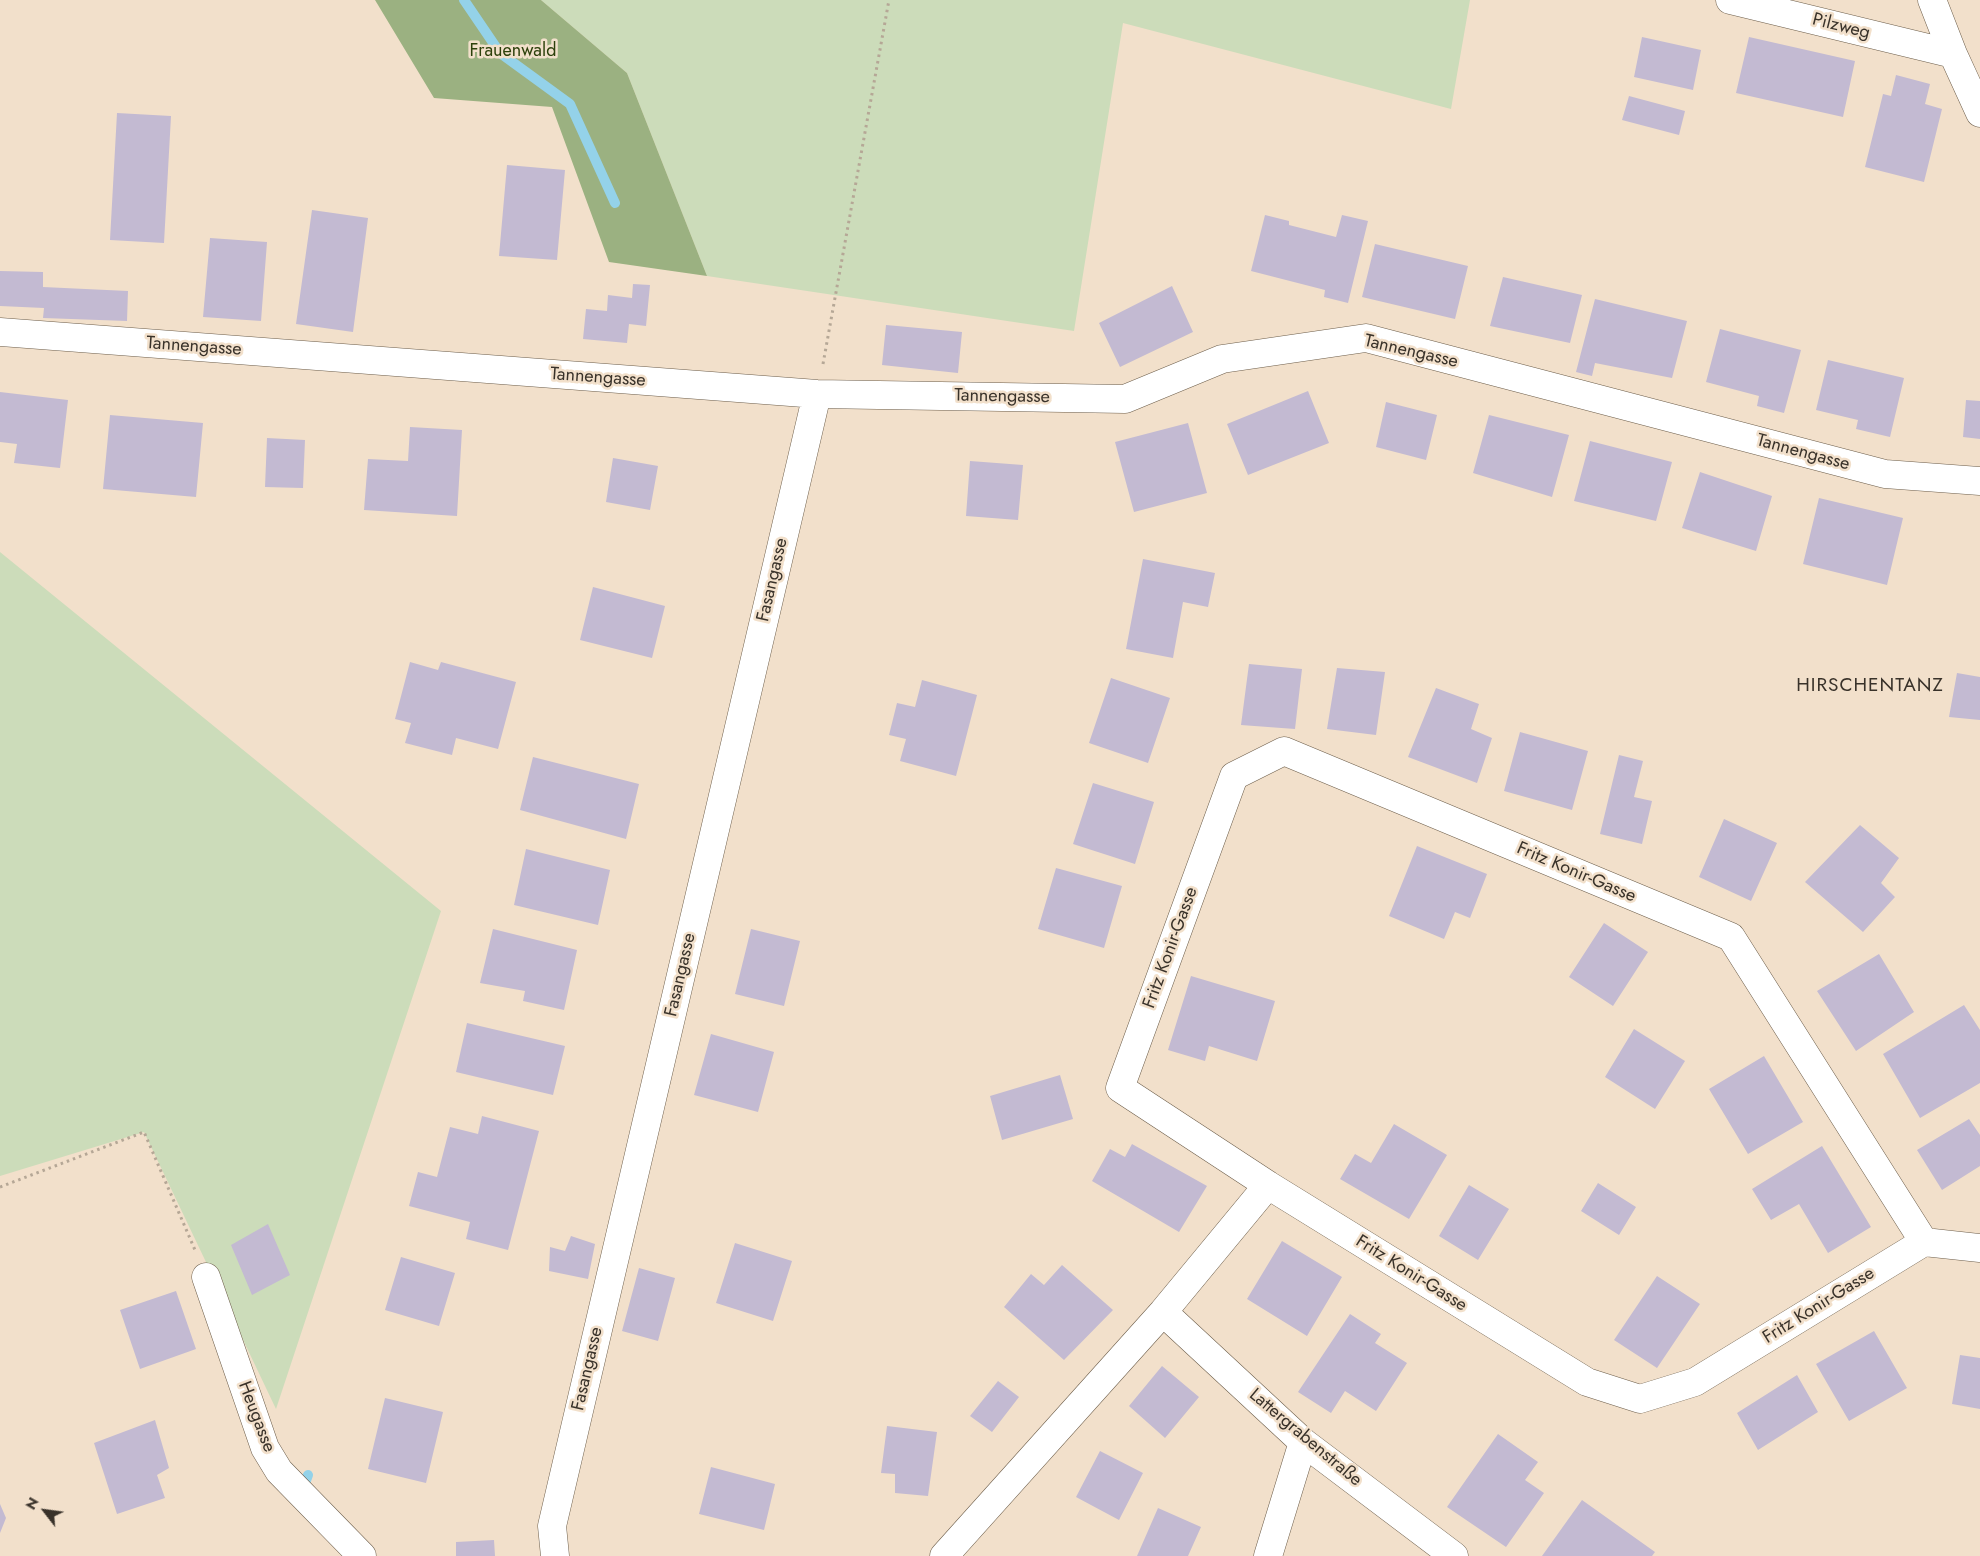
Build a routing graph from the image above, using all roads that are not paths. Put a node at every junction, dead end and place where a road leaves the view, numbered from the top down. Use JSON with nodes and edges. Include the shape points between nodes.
{"nodes":[{"id":1,"x":1730,"y":0,"type":"edge"},
{"id":2,"x":1932,"y":0,"type":"edge"},
{"id":3,"x":1953,"y":54,"type":"junction"},
{"id":4,"x":1980,"y":113,"type":"edge"},
{"id":5,"x":0,"y":332,"type":"edge"},
{"id":6,"x":817,"y":394,"type":"junction"},
{"id":7,"x":1980,"y":481,"type":"edge"},
{"id":8,"x":1268,"y":1185,"type":"junction"},
{"id":9,"x":1924,"y":1242,"type":"junction"},
{"id":10,"x":1980,"y":1248,"type":"edge"},
{"id":11,"x":206,"y":1277,"type":"road end"},
{"id":12,"x":1162,"y":1312,"type":"junction"},
{"id":13,"x":1303,"y":1442,"type":"junction"},
{"id":14,"x":362,"y":1556,"type":"edge"},
{"id":15,"x":555,"y":1556,"type":"edge"},
{"id":16,"x":944,"y":1556,"type":"edge"},
{"id":17,"x":1268,"y":1556,"type":"edge"},
{"id":18,"x":1454,"y":1556,"type":"edge"}],
"edges":[{"from":1,"to":3,"type":"street","name":"Pilzweg"},
{"from":2,"to":3,"type":"street"},
{"from":3,"to":4,"type":"street"},
{"from":5,"to":6,"type":"street","name":"Tannengasse"},
{"from":6,"to":7,"type":"street","name":"Tannengasse","via":[[1125,400],[1222,359],[1366,338],[1885,474]]},
{"from":6,"to":15,"type":"street","name":"Fasangasse","via":[[552,1526]]},
{"from":8,"to":9,"type":"street","name":"Fritz Konir-Gasse","via":[[1587,1382],[1640,1399],[1695,1382]]},
{"from":8,"to":9,"type":"street","name":"Fritz Konir-Gasse","via":[[1120,1088],[1234,776],[1284,752],[1731,937]]},
{"from":8,"to":12,"type":"street"},
{"from":9,"to":10,"type":"street"},
{"from":11,"to":14,"type":"street","name":"Heugasse","via":[[265,1448],[279,1471]]},
{"from":12,"to":13,"type":"street","name":"Lattergrabenstraße"},
{"from":12,"to":16,"type":"street"},
{"from":13,"to":17,"type":"street"},
{"from":13,"to":18,"type":"street","name":"Lattergrabenstraße"}]}
